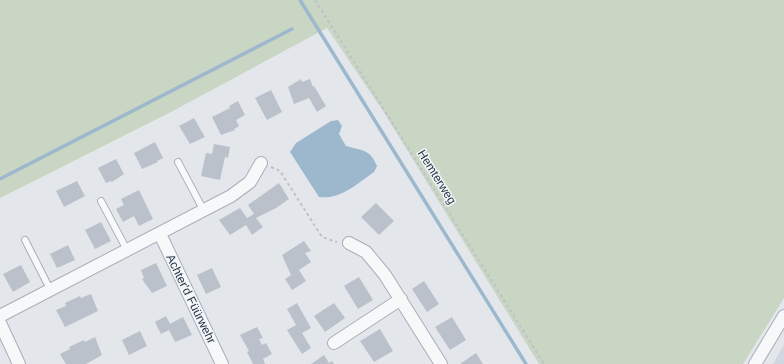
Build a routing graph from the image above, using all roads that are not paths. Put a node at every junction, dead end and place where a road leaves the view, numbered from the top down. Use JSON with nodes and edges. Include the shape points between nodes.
{"nodes":[{"id":1,"x":178,"y":162,"type":"dead end"},
{"id":2,"x":261,"y":163,"type":"road end"},
{"id":3,"x":101,"y":202,"type":"dead end"},
{"id":4,"x":204,"y":211,"type":"junction"},
{"id":5,"x":160,"y":234,"type":"junction"},
{"id":6,"x":25,"y":240,"type":"dead end"},
{"id":7,"x":349,"y":243,"type":"road end"},
{"id":8,"x":127,"y":250,"type":"junction"},
{"id":9,"x":51,"y":291,"type":"junction"},
{"id":10,"x":401,"y":299,"type":"junction"},
{"id":11,"x":0,"y":316,"type":"edge"},
{"id":12,"x":784,"y":316,"type":"edge"},
{"id":13,"x":0,"y":324,"type":"edge"},
{"id":14,"x":334,"y":342,"type":"dead end"},
{"id":15,"x":19,"y":364,"type":"edge"},
{"id":16,"x":222,"y":364,"type":"edge"},
{"id":17,"x":441,"y":364,"type":"edge"},
{"id":18,"x":755,"y":364,"type":"edge"}],
"edges":[{"from":1,"to":4,"type":"lane"},
{"from":2,"to":4,"type":"street","via":[[250,182]]},
{"from":3,"to":8,"type":"lane"},
{"from":4,"to":5,"type":"street"},
{"from":5,"to":8,"type":"street"},
{"from":5,"to":16,"type":"street","name":"Achter'd Füürwehr"},
{"from":6,"to":9,"type":"lane"},
{"from":7,"to":10,"type":"street","via":[[366,252]]},
{"from":8,"to":9,"type":"street"},
{"from":9,"to":11,"type":"street"},
{"from":10,"to":14,"type":"street"},
{"from":10,"to":17,"type":"street"},
{"from":12,"to":18,"type":"street"},
{"from":13,"to":15,"type":"street"}]}
